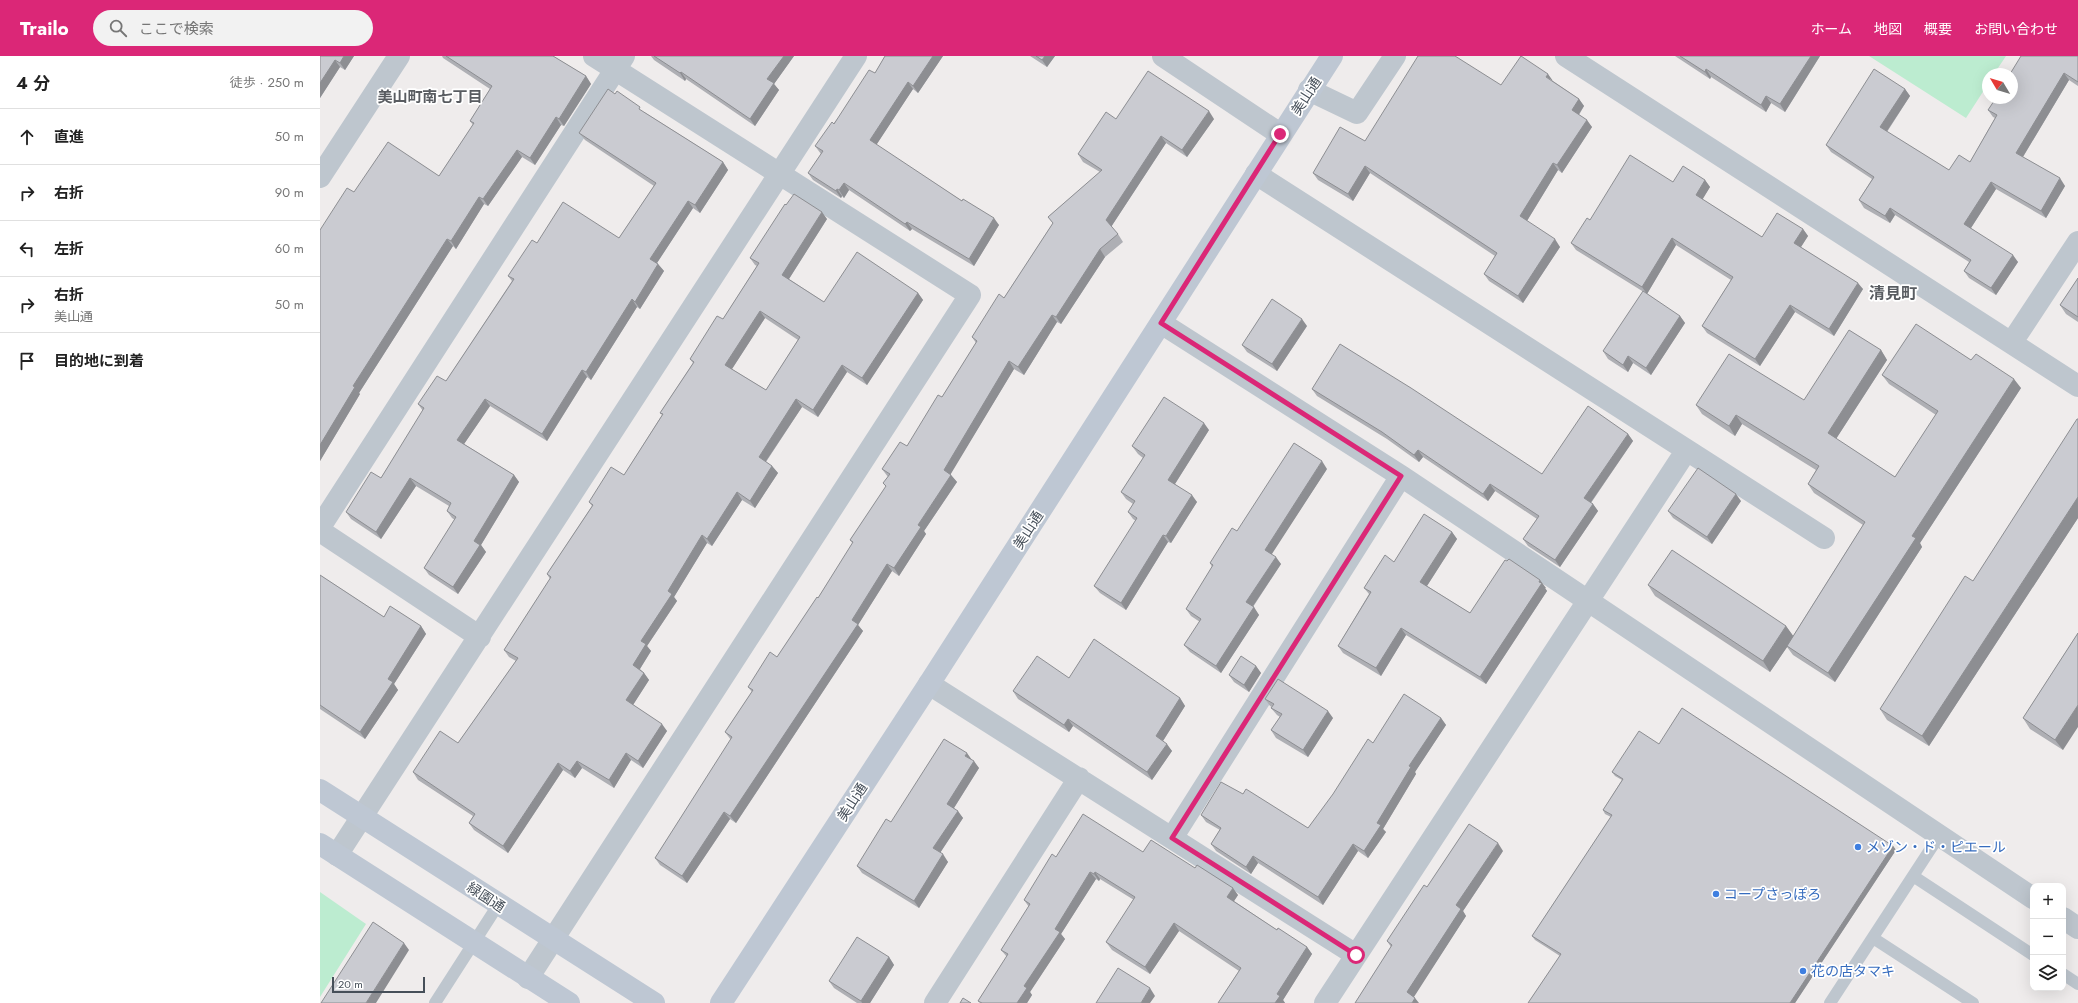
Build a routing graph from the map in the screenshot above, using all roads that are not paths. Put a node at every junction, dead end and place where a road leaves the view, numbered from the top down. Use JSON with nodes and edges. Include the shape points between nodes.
{"nodes":[{"id":1,"x":399,"y":56,"type":"edge"},
{"id":2,"x":594,"y":56,"type":"edge"},
{"id":3,"x":856,"y":56,"type":"edge"},
{"id":4,"x":1163,"y":56,"type":"edge"},
{"id":5,"x":1332,"y":56,"type":"edge"},
{"id":6,"x":1394,"y":56,"type":"edge"},
{"id":7,"x":1566,"y":56,"type":"edge"},
{"id":8,"x":620,"y":63,"type":"edge"},
{"id":9,"x":1309,"y":90,"type":"junction"},
{"id":10,"x":1280,"y":134,"type":"junction"},
{"id":11,"x":1256,"y":174,"type":"junction"},
{"id":12,"x":780,"y":175,"type":"junction"},
{"id":13,"x":320,"y":177,"type":"edge"},
{"id":14,"x":2078,"y":242,"type":"edge"},
{"id":15,"x":1161,"y":323,"type":"junction"},
{"id":16,"x":2012,"y":342,"type":"junction"},
{"id":17,"x":2078,"y":386,"type":"edge"},
{"id":18,"x":1686,"y":451,"type":"junction"},
{"id":19,"x":1401,"y":476,"type":"junction"},
{"id":20,"x":320,"y":527,"type":"edge"},
{"id":21,"x":320,"y":531,"type":"edge"},
{"id":22,"x":1824,"y":538,"type":"dead end"},
{"id":23,"x":1587,"y":602,"type":"junction"},
{"id":24,"x":480,"y":637,"type":"junction"},
{"id":25,"x":929,"y":684,"type":"junction"},
{"id":26,"x":1079,"y":778,"type":"junction"},
{"id":27,"x":320,"y":790,"type":"edge"},
{"id":28,"x":362,"y":817,"type":"junction"},
{"id":29,"x":1939,"y":836,"type":"junction"},
{"id":30,"x":1172,"y":838,"type":"junction"},
{"id":31,"x":329,"y":849,"type":"edge"},
{"id":32,"x":1913,"y":876,"type":"junction"},
{"id":33,"x":2030,"y":896,"type":"edge"},
{"id":34,"x":498,"y":905,"type":"junction"},
{"id":35,"x":2064,"y":919,"type":"edge"},
{"id":36,"x":2078,"y":928,"type":"edge"},
{"id":37,"x":1873,"y":938,"type":"junction"},
{"id":38,"x":553,"y":940,"type":"junction"},
{"id":39,"x":474,"y":942,"type":"junction"},
{"id":40,"x":2030,"y":952,"type":"edge"},
{"id":41,"x":1356,"y":955,"type":"junction"},
{"id":42,"x":2066,"y":976,"type":"edge"},
{"id":43,"x":528,"y":978,"type":"junction"},
{"id":44,"x":2078,"y":984,"type":"edge"},
{"id":45,"x":1834,"y":1002,"type":"edge"},
{"id":46,"x":435,"y":1003,"type":"edge"},
{"id":47,"x":569,"y":1003,"type":"edge"},
{"id":48,"x":654,"y":1003,"type":"edge"},
{"id":49,"x":721,"y":1003,"type":"edge"},
{"id":50,"x":935,"y":1003,"type":"edge"},
{"id":51,"x":1325,"y":1003,"type":"edge"},
{"id":52,"x":1973,"y":1003,"type":"edge"}],
"edges":[{"from":1,"to":13,"type":"street"},
{"from":2,"to":8,"type":"street"},
{"from":3,"to":12,"type":"street"},
{"from":4,"to":10,"type":"street"},
{"from":5,"to":9,"type":"street","name":"美山通"},
{"from":6,"to":9,"type":"street","via":[[1357,113]]},
{"from":7,"to":16,"type":"street"},
{"from":8,"to":12,"type":"street"},
{"from":8,"to":20,"type":"street"},
{"from":9,"to":10,"type":"street","name":"美山通"},
{"from":10,"to":11,"type":"street","name":"美山通"},
{"from":11,"to":15,"type":"street","name":"美山通"},
{"from":11,"to":18,"type":"street"},
{"from":12,"to":24,"type":"street"},
{"from":12,"to":38,"type":"street","via":[[970,295]]},
{"from":14,"to":16,"type":"street"},
{"from":15,"to":19,"type":"street"},
{"from":15,"to":25,"type":"street","name":"美山通"},
{"from":16,"to":17,"type":"street"},
{"from":18,"to":22,"type":"street"},
{"from":18,"to":23,"type":"street"},
{"from":19,"to":23,"type":"street"},
{"from":19,"to":30,"type":"street"},
{"from":21,"to":24,"type":"street"},
{"from":23,"to":29,"type":"street"},
{"from":23,"to":41,"type":"street"},
{"from":24,"to":28,"type":"street"},
{"from":25,"to":26,"type":"street"},
{"from":25,"to":49,"type":"street","name":"美山通"},
{"from":26,"to":30,"type":"street"},
{"from":26,"to":50,"type":"street"},
{"from":27,"to":28,"type":"street","name":"緑園通"},
{"from":28,"to":31,"type":"street"},
{"from":28,"to":34,"type":"street","name":"緑園通"},
{"from":29,"to":32,"type":"lane"},
{"from":29,"to":33,"type":"street"},
{"from":30,"to":41,"type":"street"},
{"from":31,"to":39,"type":"street"},
{"from":32,"to":37,"type":"lane"},
{"from":32,"to":40,"type":"lane"},
{"from":34,"to":38,"type":"street","name":"緑園通"},
{"from":34,"to":39,"type":"lane"},
{"from":35,"to":36,"type":"street"},
{"from":37,"to":45,"type":"lane"},
{"from":37,"to":52,"type":"lane"},
{"from":38,"to":43,"type":"street"},
{"from":38,"to":48,"type":"street","name":"緑園通"},
{"from":39,"to":43,"type":"street"},
{"from":39,"to":46,"type":"lane"},
{"from":41,"to":51,"type":"street"},
{"from":42,"to":44,"type":"lane"},
{"from":43,"to":47,"type":"street"}]}
